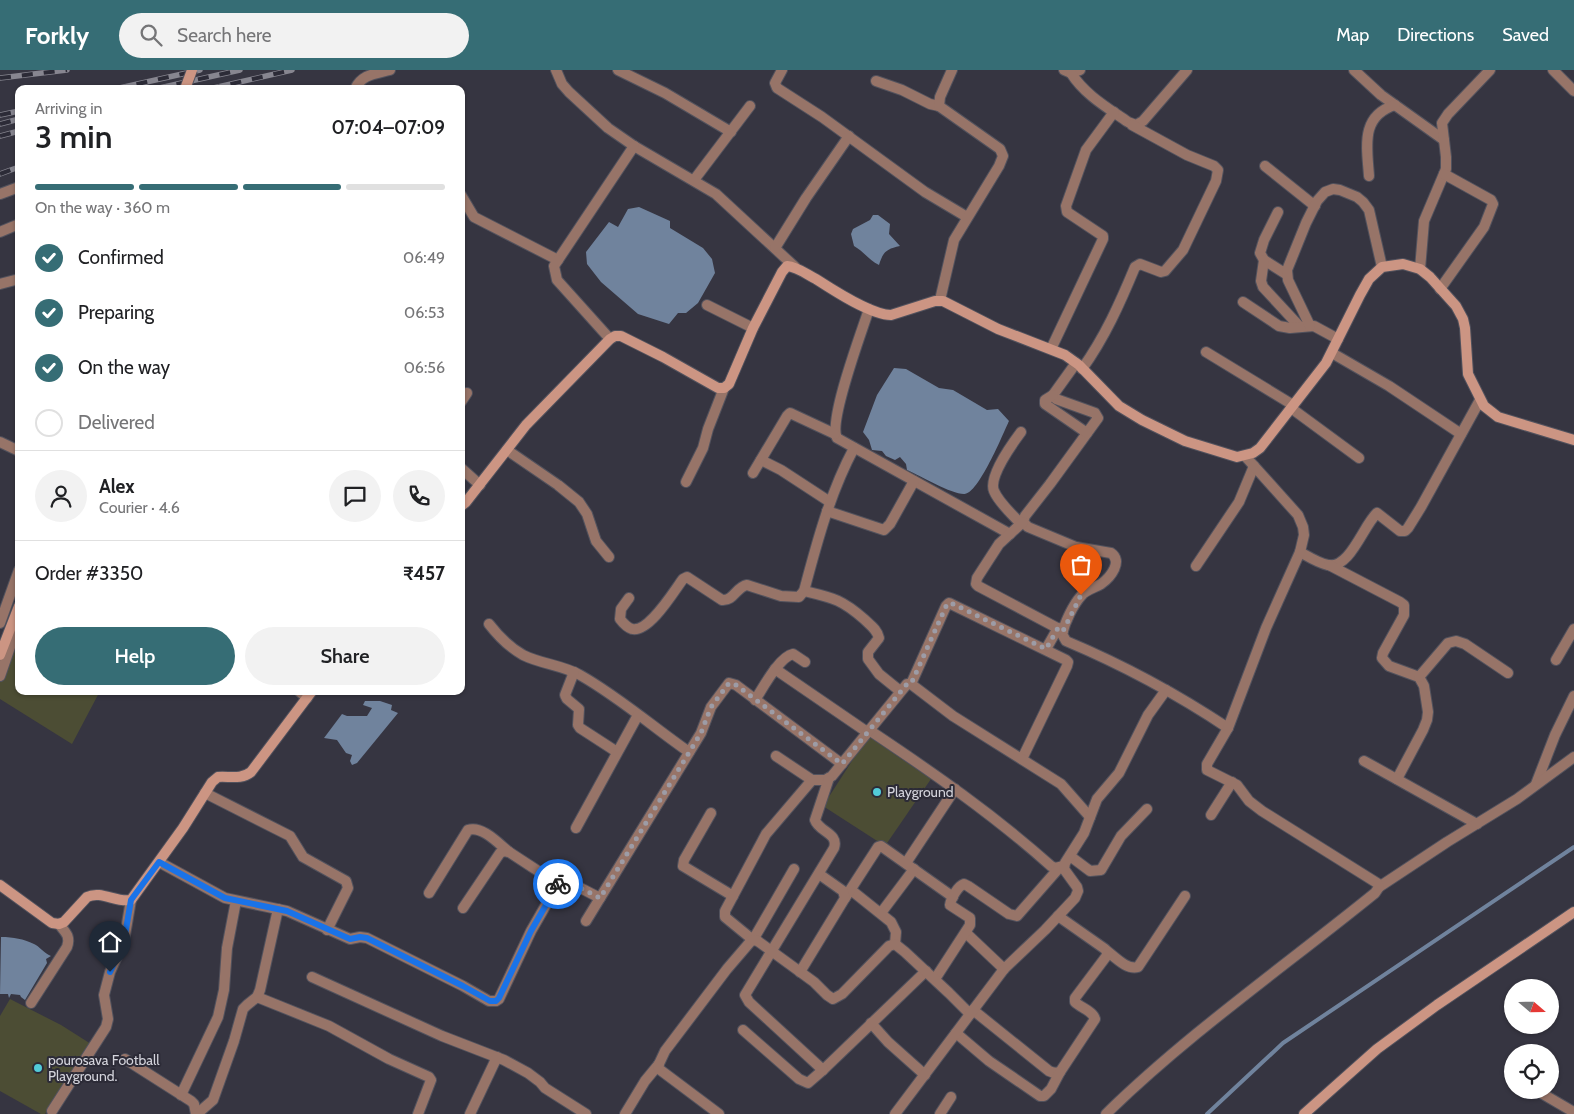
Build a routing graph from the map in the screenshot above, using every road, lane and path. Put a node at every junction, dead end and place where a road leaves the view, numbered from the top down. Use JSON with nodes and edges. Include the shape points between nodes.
{"nodes":[{"id":1,"x":192,"y":70,"type":"edge"},
{"id":2,"x":390,"y":70,"type":"edge"},
{"id":3,"x":556,"y":70,"type":"edge"},
{"id":4,"x":618,"y":70,"type":"edge"},
{"id":5,"x":782,"y":70,"type":"edge"},
{"id":6,"x":952,"y":70,"type":"edge"},
{"id":7,"x":1187,"y":70,"type":"edge"},
{"id":8,"x":1354,"y":70,"type":"edge"},
{"id":9,"x":1490,"y":70,"type":"edge"},
{"id":10,"x":1553,"y":70,"type":"edge"},
{"id":11,"x":1072,"y":71,"type":"edge"},
{"id":12,"x":876,"y":81,"type":"dead end"},
{"id":13,"x":186,"y":85,"type":"edge"},
{"id":14,"x":357,"y":85,"type":"edge"},
{"id":15,"x":1574,"y":91,"type":"edge"},
{"id":16,"x":1395,"y":105,"type":"junction"},
{"id":17,"x":750,"y":106,"type":"dead end"},
{"id":18,"x":939,"y":106,"type":"junction"},
{"id":19,"x":1114,"y":112,"type":"junction"},
{"id":20,"x":1132,"y":125,"type":"junction"},
{"id":21,"x":731,"y":132,"type":"junction"},
{"id":22,"x":849,"y":136,"type":"junction"},
{"id":23,"x":1444,"y":140,"type":"junction"},
{"id":24,"x":634,"y":146,"type":"junction"},
{"id":25,"x":1266,"y":166,"type":"dead end"},
{"id":26,"x":1444,"y":174,"type":"junction"},
{"id":27,"x":1369,"y":176,"type":"dead end"},
{"id":28,"x":694,"y":180,"type":"junction"},
{"id":29,"x":15,"y":188,"type":"edge"},
{"id":30,"x":0,"y":194,"type":"edge"},
{"id":31,"x":465,"y":201,"type":"edge"},
{"id":32,"x":1315,"y":206,"type":"junction"},
{"id":33,"x":1278,"y":212,"type":"dead end"},
{"id":34,"x":967,"y":217,"type":"junction"},
{"id":35,"x":15,"y":226,"type":"edge"},
{"id":36,"x":0,"y":232,"type":"edge"},
{"id":37,"x":775,"y":248,"type":"junction"},
{"id":38,"x":558,"y":260,"type":"junction"},
{"id":39,"x":1264,"y":260,"type":"junction"},
{"id":40,"x":796,"y":267,"type":"junction"},
{"id":41,"x":1382,"y":267,"type":"junction"},
{"id":42,"x":1420,"y":269,"type":"junction"},
{"id":43,"x":1286,"y":274,"type":"junction"},
{"id":44,"x":15,"y":280,"type":"edge"},
{"id":45,"x":0,"y":284,"type":"edge"},
{"id":46,"x":1440,"y":289,"type":"junction"},
{"id":47,"x":940,"y":300,"type":"junction"},
{"id":48,"x":1243,"y":302,"type":"dead end"},
{"id":49,"x":706,"y":306,"type":"dead end"},
{"id":50,"x":870,"y":309,"type":"junction"},
{"id":51,"x":1305,"y":326,"type":"junction"},
{"id":52,"x":752,"y":328,"type":"junction"},
{"id":53,"x":610,"y":339,"type":"junction"},
{"id":54,"x":1338,"y":339,"type":"junction"},
{"id":55,"x":1051,"y":349,"type":"junction"},
{"id":56,"x":1206,"y":352,"type":"dead end"},
{"id":57,"x":1332,"y":353,"type":"junction"},
{"id":58,"x":1079,"y":366,"type":"junction"},
{"id":59,"x":724,"y":388,"type":"junction"},
{"id":60,"x":1053,"y":395,"type":"junction"},
{"id":61,"x":1480,"y":400,"type":"junction"},
{"id":62,"x":1292,"y":406,"type":"junction"},
{"id":63,"x":1021,"y":432,"type":"dead end"},
{"id":64,"x":835,"y":434,"type":"junction"},
{"id":65,"x":1087,"y":434,"type":"junction"},
{"id":66,"x":1461,"y":434,"type":"junction"},
{"id":67,"x":1574,"y":439,"type":"edge"},
{"id":68,"x":0,"y":442,"type":"edge"},
{"id":69,"x":854,"y":448,"type":"junction"},
{"id":70,"x":15,"y":449,"type":"edge"},
{"id":71,"x":507,"y":450,"type":"junction"},
{"id":72,"x":1245,"y":456,"type":"junction"},
{"id":73,"x":1359,"y":458,"type":"dead end"},
{"id":74,"x":761,"y":460,"type":"junction"},
{"id":75,"x":1254,"y":466,"type":"junction"},
{"id":76,"x":465,"y":472,"type":"edge"},
{"id":77,"x":753,"y":473,"type":"dead end"},
{"id":78,"x":914,"y":481,"type":"junction"},
{"id":79,"x":686,"y":482,"type":"dead end"},
{"id":80,"x":480,"y":485,"type":"junction"},
{"id":81,"x":465,"y":502,"type":"edge"},
{"id":82,"x":829,"y":507,"type":"junction"},
{"id":83,"x":1022,"y":524,"type":"junction"},
{"id":84,"x":1010,"y":534,"type":"junction"},
{"id":85,"x":1300,"y":552,"type":"junction"},
{"id":86,"x":609,"y":557,"type":"dead end"},
{"id":87,"x":1328,"y":565,"type":"junction"},
{"id":88,"x":1196,"y":566,"type":"dead end"},
{"id":89,"x":15,"y":581,"type":"edge"},
{"id":90,"x":804,"y":591,"type":"junction"},
{"id":91,"x":629,"y":598,"type":"dead end"},
{"id":92,"x":15,"y":616,"type":"edge"},
{"id":93,"x":0,"y":623,"type":"edge"},
{"id":94,"x":489,"y":624,"type":"dead end"},
{"id":95,"x":1574,"y":628,"type":"edge"},
{"id":96,"x":1060,"y":629,"type":"junction"},
{"id":97,"x":15,"y":633,"type":"edge"},
{"id":98,"x":1046,"y":649,"type":"junction"},
{"id":99,"x":1,"y":651,"type":"edge"},
{"id":100,"x":1556,"y":660,"type":"dead end"},
{"id":101,"x":806,"y":662,"type":"dead end"},
{"id":102,"x":775,"y":669,"type":"junction"},
{"id":103,"x":574,"y":672,"type":"junction"},
{"id":104,"x":1508,"y":673,"type":"dead end"},
{"id":105,"x":0,"y":676,"type":"edge"},
{"id":106,"x":1419,"y":677,"type":"junction"},
{"id":107,"x":911,"y":684,"type":"junction"},
{"id":108,"x":1166,"y":690,"type":"junction"},
{"id":109,"x":900,"y":691,"type":"junction"},
{"id":110,"x":305,"y":695,"type":"edge"},
{"id":111,"x":1574,"y":696,"type":"edge"},
{"id":112,"x":755,"y":700,"type":"junction"},
{"id":113,"x":638,"y":716,"type":"junction"},
{"id":114,"x":1228,"y":728,"type":"junction"},
{"id":115,"x":868,"y":731,"type":"junction"},
{"id":116,"x":617,"y":752,"type":"junction"},
{"id":117,"x":689,"y":752,"type":"junction"},
{"id":118,"x":776,"y":756,"type":"dead end"},
{"id":119,"x":1574,"y":757,"type":"edge"},
{"id":120,"x":1022,"y":759,"type":"junction"},
{"id":121,"x":1364,"y":761,"type":"dead end"},
{"id":122,"x":842,"y":764,"type":"junction"},
{"id":123,"x":830,"y":778,"type":"junction"},
{"id":124,"x":1397,"y":779,"type":"junction"},
{"id":125,"x":812,"y":780,"type":"junction"},
{"id":126,"x":1232,"y":782,"type":"junction"},
{"id":127,"x":1536,"y":785,"type":"junction"},
{"id":128,"x":955,"y":789,"type":"junction"},
{"id":129,"x":205,"y":793,"type":"junction"},
{"id":130,"x":1147,"y":809,"type":"dead end"},
{"id":131,"x":711,"y":813,"type":"dead end"},
{"id":132,"x":1211,"y":814,"type":"dead end"},
{"id":133,"x":1090,"y":817,"type":"junction"},
{"id":134,"x":1476,"y":824,"type":"junction"},
{"id":135,"x":576,"y":828,"type":"dead end"},
{"id":136,"x":509,"y":852,"type":"junction"},
{"id":137,"x":1070,"y":856,"type":"junction"},
{"id":138,"x":159,"y":862,"type":"junction"},
{"id":139,"x":910,"y":866,"type":"junction"},
{"id":140,"x":1061,"y":867,"type":"junction"},
{"id":141,"x":794,"y":869,"type":"dead end"},
{"id":142,"x":819,"y":874,"type":"junction"},
{"id":143,"x":0,"y":884,"type":"edge"},
{"id":144,"x":558,"y":884,"type":"junction"},
{"id":145,"x":1379,"y":888,"type":"junction"},
{"id":146,"x":429,"y":893,"type":"dead end"},
{"id":147,"x":848,"y":894,"type":"junction"},
{"id":148,"x":733,"y":896,"type":"junction"},
{"id":149,"x":1185,"y":896,"type":"dead end"},
{"id":150,"x":953,"y":897,"type":"junction"},
{"id":151,"x":600,"y":898,"type":"junction"},
{"id":152,"x":131,"y":900,"type":"junction"},
{"id":153,"x":236,"y":901,"type":"junction"},
{"id":154,"x":463,"y":908,"type":"dead end"},
{"id":155,"x":278,"y":909,"type":"junction"},
{"id":156,"x":1574,"y":912,"type":"edge"},
{"id":157,"x":881,"y":913,"type":"junction"},
{"id":158,"x":1058,"y":916,"type":"junction"},
{"id":159,"x":586,"y":921,"type":"dead end"},
{"id":160,"x":59,"y":924,"type":"junction"},
{"id":161,"x":327,"y":930,"type":"junction"},
{"id":162,"x":966,"y":933,"type":"junction"},
{"id":163,"x":753,"y":940,"type":"junction"},
{"id":164,"x":895,"y":944,"type":"junction"},
{"id":165,"x":1107,"y":951,"type":"junction"},
{"id":166,"x":773,"y":952,"type":"junction"},
{"id":167,"x":1004,"y":969,"type":"junction"},
{"id":168,"x":926,"y":971,"type":"junction"},
{"id":169,"x":800,"y":972,"type":"junction"},
{"id":170,"x":312,"y":977,"type":"dead end"},
{"id":171,"x":935,"y":980,"type":"junction"},
{"id":172,"x":257,"y":998,"type":"junction"},
{"id":173,"x":31,"y":1003,"type":"dead end"},
{"id":174,"x":971,"y":1012,"type":"junction"},
{"id":175,"x":871,"y":1023,"type":"junction"},
{"id":176,"x":743,"y":1030,"type":"dead end"},
{"id":177,"x":956,"y":1033,"type":"junction"},
{"id":178,"x":497,"y":1057,"type":"junction"},
{"id":179,"x":125,"y":1059,"type":"dead end"},
{"id":180,"x":659,"y":1064,"type":"junction"},
{"id":181,"x":823,"y":1070,"type":"junction"},
{"id":182,"x":1060,"y":1072,"type":"junction"},
{"id":183,"x":925,"y":1075,"type":"junction"},
{"id":184,"x":181,"y":1095,"type":"junction"},
{"id":185,"x":951,"y":1097,"type":"dead end"},
{"id":186,"x":1552,"y":1099,"type":"edge"},
{"id":187,"x":1572,"y":1110,"type":"edge"},
{"id":188,"x":52,"y":1111,"type":"dead end"},
{"id":189,"x":197,"y":1114,"type":"edge"},
{"id":190,"x":418,"y":1114,"type":"edge"},
{"id":191,"x":471,"y":1114,"type":"edge"},
{"id":192,"x":586,"y":1114,"type":"edge"},
{"id":193,"x":625,"y":1114,"type":"edge"},
{"id":194,"x":720,"y":1114,"type":"edge"},
{"id":195,"x":895,"y":1114,"type":"edge"},
{"id":196,"x":940,"y":1114,"type":"edge"},
{"id":197,"x":1106,"y":1114,"type":"edge"},
{"id":198,"x":1304,"y":1114,"type":"edge"}],
"edges":[{"from":1,"to":13,"type":"street","bridge":true},
{"from":2,"to":14,"type":"street","via":[[366,76]]},
{"from":3,"to":24,"type":"street","via":[[569,92],[608,128]]},
{"from":4,"to":21,"type":"street"},
{"from":5,"to":22,"type":"street","via":[[775,83],[777,88]]},
{"from":6,"to":18,"type":"street"},
{"from":7,"to":20,"type":"street","via":[[1143,121]]},
{"from":8,"to":16,"type":"street"},
{"from":9,"to":23,"type":"street","via":[[1444,119]]},
{"from":10,"to":15,"type":"street"},
{"from":11,"to":19,"type":"street","via":[[1080,86]]},
{"from":12,"to":18,"type":"street"},
{"from":16,"to":23,"type":"street"},
{"from":16,"to":27,"type":"street","via":[[1380,112],[1371,123],[1367,137]]},
{"from":17,"to":21,"type":"street"},
{"from":18,"to":34,"type":"street","via":[[1003,153],[1000,166]]},
{"from":19,"to":20,"type":"street"},
{"from":19,"to":55,"type":"street","via":[[1086,150],[1066,206],[1067,212],[1103,239]]},
{"from":20,"to":58,"type":"street","via":[[1214,166],[1218,173],[1183,250],[1166,271],[1140,264],[1135,267],[1109,326]]},
{"from":21,"to":28,"type":"street"},
{"from":22,"to":34,"type":"street","via":[[925,192]]},
{"from":22,"to":37,"type":"street"},
{"from":23,"to":26,"type":"street"},
{"from":24,"to":28,"type":"street"},
{"from":24,"to":38,"type":"street"},
{"from":25,"to":32,"type":"street"},
{"from":26,"to":42,"type":"street","via":[[1424,221]]},
{"from":26,"to":46,"type":"street","via":[[1493,204],[1484,226]]},
{"from":28,"to":37,"type":"street","via":[[716,194]]},
{"from":29,"to":30,"type":"street"},
{"from":31,"to":38,"type":"street","via":[[474,218]]},
{"from":32,"to":41,"type":"street","via":[[1325,192],[1333,188],[1357,196],[1364,202],[1369,210]]},
{"from":32,"to":43,"type":"street"},
{"from":33,"to":39,"type":"street","via":[[1261,249]]},
{"from":34,"to":47,"type":"street","via":[[952,246]]},
{"from":35,"to":36,"type":"street"},
{"from":37,"to":40,"type":"street"},
{"from":38,"to":53,"type":"street","via":[[554,266],[557,280]]},
{"from":39,"to":43,"type":"street"},
{"from":39,"to":51,"type":"street","via":[[1263,286]]},
{"from":40,"to":50,"type":"street"},
{"from":40,"to":52,"type":"street","via":[[787,266],[782,272]]},
{"from":41,"to":42,"type":"street","via":[[1403,264]]},
{"from":41,"to":54,"type":"street","via":[[1360,294]]},
{"from":42,"to":46,"type":"street"},
{"from":43,"to":51,"type":"street"},
{"from":44,"to":45,"type":"street"},
{"from":46,"to":61,"type":"street","via":[[1463,319],[1467,341],[1466,365]]},
{"from":47,"to":50,"type":"street","via":[[891,315]]},
{"from":47,"to":55,"type":"street"},
{"from":48,"to":51,"type":"street","via":[[1279,326]]},
{"from":49,"to":52,"type":"street"},
{"from":50,"to":64,"type":"street","via":[[840,402]]},
{"from":51,"to":54,"type":"street","via":[[1318,327]]},
{"from":52,"to":59,"type":"street","via":[[729,384]]},
{"from":53,"to":59,"type":"street","via":[[621,336],[718,388]]},
{"from":53,"to":71,"type":"street","via":[[526,425]]},
{"from":54,"to":57,"type":"street"},
{"from":55,"to":58,"type":"street","via":[[1066,355]]},
{"from":56,"to":62,"type":"street"},
{"from":57,"to":62,"type":"street"},
{"from":57,"to":66,"type":"street"},
{"from":58,"to":60,"type":"street"},
{"from":58,"to":72,"type":"street","via":[[1113,401],[1142,420],[1192,444],[1226,455]]},
{"from":59,"to":79,"type":"street","via":[[703,448]]},
{"from":60,"to":65,"type":"street","via":[[1044,404]]},
{"from":60,"to":65,"type":"street","via":[[1097,415]]},
{"from":61,"to":66,"type":"street"},
{"from":61,"to":67,"type":"street","via":[[1498,417]]},
{"from":62,"to":72,"type":"street","via":[[1260,448]]},
{"from":62,"to":73,"type":"street"},
{"from":63,"to":83,"type":"street","via":[[1005,456],[992,487],[996,496]]},
{"from":64,"to":69,"type":"street"},
{"from":64,"to":74,"type":"street","via":[[790,413]]},
{"from":65,"to":83,"type":"street"},
{"from":66,"to":87,"type":"street","via":[[1405,531],[1400,531],[1377,513],[1343,562]]},
{"from":68,"to":70,"type":"street"},
{"from":69,"to":78,"type":"street"},
{"from":69,"to":82,"type":"street"},
{"from":71,"to":80,"type":"street"},
{"from":71,"to":86,"type":"street","via":[[579,502],[587,514],[596,541]]},
{"from":72,"to":75,"type":"street"},
{"from":74,"to":77,"type":"street"},
{"from":74,"to":82,"type":"street","via":[[781,470]]},
{"from":75,"to":85,"type":"street","via":[[1298,515],[1304,534]]},
{"from":75,"to":88,"type":"street","via":[[1239,502]]},
{"from":76,"to":80,"type":"street"},
{"from":78,"to":82,"type":"street","via":[[884,530]]},
{"from":78,"to":84,"type":"street"},
{"from":80,"to":81,"type":"street"},
{"from":82,"to":90,"type":"street"},
{"from":83,"to":84,"type":"street"},
{"from":83,"to":96,"type":"street","via":[[1076,546],[1116,556],[1116,565],[1107,579],[1081,595]]},
{"from":84,"to":96,"type":"street","via":[[996,548],[976,584]]},
{"from":85,"to":87,"type":"street"},
{"from":85,"to":114,"type":"street","via":[[1266,628]]},
{"from":87,"to":106,"type":"street","via":[[1404,606],[1404,615],[1382,658],[1389,666]]},
{"from":89,"to":93,"type":"street"},
{"from":90,"to":91,"type":"street","via":[[799,597],[788,597],[747,585],[731,598],[722,600],[687,577],[651,621],[632,629],[620,619],[621,610]]},
{"from":90,"to":109,"type":"street","via":[[848,604],[876,630],[878,638],[868,652],[868,660]]},
{"from":92,"to":99,"type":"street"},
{"from":94,"to":103,"type":"street","via":[[501,640],[523,655]]},
{"from":95,"to":100,"type":"street"},
{"from":96,"to":98,"type":"street"},
{"from":96,"to":108,"type":"street","via":[[1066,640]]},
{"from":97,"to":105,"type":"street"},
{"from":98,"to":107,"type":"street","via":[[949,603]]},
{"from":98,"to":120,"type":"street","via":[[1068,664]]},
{"from":101,"to":102,"type":"street","via":[[792,654]]},
{"from":102,"to":112,"type":"street"},
{"from":102,"to":115,"type":"street"},
{"from":103,"to":113,"type":"street"},
{"from":103,"to":116,"type":"street","via":[[565,695],[579,708],[580,728]]},
{"from":104,"to":106,"type":"street","via":[[1456,641],[1448,644]]},
{"from":106,"to":124,"type":"street","via":[[1424,686],[1427,720]]},
{"from":107,"to":109,"type":"street"},
{"from":107,"to":120,"type":"street","via":[[953,716]]},
{"from":108,"to":114,"type":"street"},
{"from":108,"to":133,"type":"street","via":[[1148,715],[1119,773],[1097,799]]},
{"from":109,"to":115,"type":"street"},
{"from":110,"to":129,"type":"street","via":[[250,772],[240,777],[218,777]]},
{"from":111,"to":127,"type":"street"},
{"from":112,"to":117,"type":"street","via":[[729,683],[711,707]]},
{"from":112,"to":122,"type":"street"},
{"from":113,"to":116,"type":"street"},
{"from":113,"to":117,"type":"street"},
{"from":114,"to":126,"type":"street","via":[[1206,766],[1207,770]]},
{"from":115,"to":122,"type":"street"},
{"from":115,"to":128,"type":"street"},
{"from":116,"to":135,"type":"street"},
{"from":117,"to":151,"type":"street"},
{"from":118,"to":125,"type":"street"},
{"from":119,"to":127,"type":"street"},
{"from":120,"to":133,"type":"street","via":[[1061,784]]},
{"from":121,"to":124,"type":"street"},
{"from":122,"to":123,"type":"street"},
{"from":123,"to":125,"type":"street"},
{"from":123,"to":142,"type":"street","via":[[815,820],[836,843]]},
{"from":124,"to":134,"type":"street"},
{"from":125,"to":148,"type":"street","via":[[766,834]]},
{"from":126,"to":132,"type":"street"},
{"from":126,"to":145,"type":"street","via":[[1262,811],[1377,883]]},
{"from":127,"to":134,"type":"street"},
{"from":128,"to":139,"type":"street"},
{"from":128,"to":140,"type":"street","via":[[1052,866]]},
{"from":129,"to":138,"type":"street"},
{"from":129,"to":161,"type":"street","via":[[290,836],[303,857],[346,882],[348,888]]},
{"from":130,"to":137,"type":"street","via":[[1121,836],[1101,870],[1090,871]]},
{"from":131,"to":148,"type":"street","via":[[684,860],[684,866]]},
{"from":133,"to":137,"type":"street"},
{"from":134,"to":145,"type":"street"},
{"from":136,"to":144,"type":"street"},
{"from":136,"to":146,"type":"street","via":[[481,830],[468,830]]},
{"from":136,"to":154,"type":"street","via":[[500,853]]},
{"from":137,"to":140,"type":"street"},
{"from":138,"to":152,"type":"street"},
{"from":138,"to":153,"type":"street"},
{"from":139,"to":147,"type":"street","via":[[884,847],[878,847]]},
{"from":139,"to":150,"type":"street"},
{"from":139,"to":157,"type":"street"},
{"from":140,"to":150,"type":"street","via":[[1017,916],[964,884]]},
{"from":140,"to":158,"type":"street","via":[[1078,890]]},
{"from":141,"to":163,"type":"street"},
{"from":142,"to":147,"type":"street"},
{"from":142,"to":166,"type":"street"},
{"from":143,"to":160,"type":"street","via":[[52,924]]},
{"from":144,"to":151,"type":"street","via":[[562,880],[567,881]]},
{"from":144,"to":161,"type":"street","via":[[496,1001],[490,1001],[367,938],[350,939]]},
{"from":145,"to":197,"type":"street","via":[[1213,1021]]},
{"from":147,"to":157,"type":"street"},
{"from":147,"to":169,"type":"street"},
{"from":148,"to":163,"type":"street","via":[[725,917]]},
{"from":149,"to":165,"type":"street","via":[[1138,968],[1132,968]]},
{"from":150,"to":162,"type":"street","via":[[950,905],[970,918]]},
{"from":151,"to":159,"type":"street"},
{"from":152,"to":160,"type":"street","via":[[92,895]]},
{"from":152,"to":188,"type":"street","via":[[124,941],[110,972],[104,996],[108,1019],[106,1027]]},
{"from":153,"to":155,"type":"street"},
{"from":153,"to":184,"type":"street","via":[[218,1017]]},
{"from":155,"to":161,"type":"street"},
{"from":155,"to":172,"type":"street"},
{"from":156,"to":198,"type":"street","via":[[1377,1049]]},
{"from":157,"to":164,"type":"street","via":[[895,927]]},
{"from":158,"to":165,"type":"street"},
{"from":158,"to":167,"type":"street"},
{"from":160,"to":173,"type":"street","via":[[70,940]]},
{"from":162,"to":167,"type":"street"},
{"from":162,"to":171,"type":"street"},
{"from":163,"to":166,"type":"street"},
{"from":163,"to":180,"type":"street","via":[[727,969],[665,1051]]},
{"from":164,"to":168,"type":"street"},
{"from":164,"to":169,"type":"street","via":[[833,999]]},
{"from":165,"to":182,"type":"street","via":[[1107,957],[1074,1000],[1095,1020]]},
{"from":166,"to":169,"type":"street"},
{"from":166,"to":181,"type":"street","via":[[746,992],[746,998]]},
{"from":167,"to":174,"type":"street"},
{"from":168,"to":171,"type":"street"},
{"from":168,"to":175,"type":"street"},
{"from":170,"to":178,"type":"street","via":[[442,1036]]},
{"from":171,"to":174,"type":"street"},
{"from":172,"to":189,"type":"street","via":[[243,1010],[212,1100]]},
{"from":172,"to":190,"type":"street","via":[[329,1026],[429,1077],[431,1080]]},
{"from":174,"to":177,"type":"street"},
{"from":174,"to":182,"type":"street","via":[[1049,1071]]},
{"from":175,"to":181,"type":"street"},
{"from":175,"to":183,"type":"street"},
{"from":176,"to":181,"type":"street","via":[[802,1081],[808,1083]]},
{"from":177,"to":182,"type":"street","via":[[989,1061],[1040,1096],[1051,1089]]},
{"from":177,"to":183,"type":"street"},
{"from":178,"to":191,"type":"street"},
{"from":178,"to":192,"type":"street","via":[[528,1073]]},
{"from":179,"to":184,"type":"street"},
{"from":180,"to":193,"type":"street"},
{"from":180,"to":194,"type":"street","via":[[659,1069]]},
{"from":183,"to":195,"type":"street"},
{"from":184,"to":189,"type":"street","via":[[194,1104]]},
{"from":185,"to":196,"type":"street"},
{"from":186,"to":187,"type":"street"}]}
